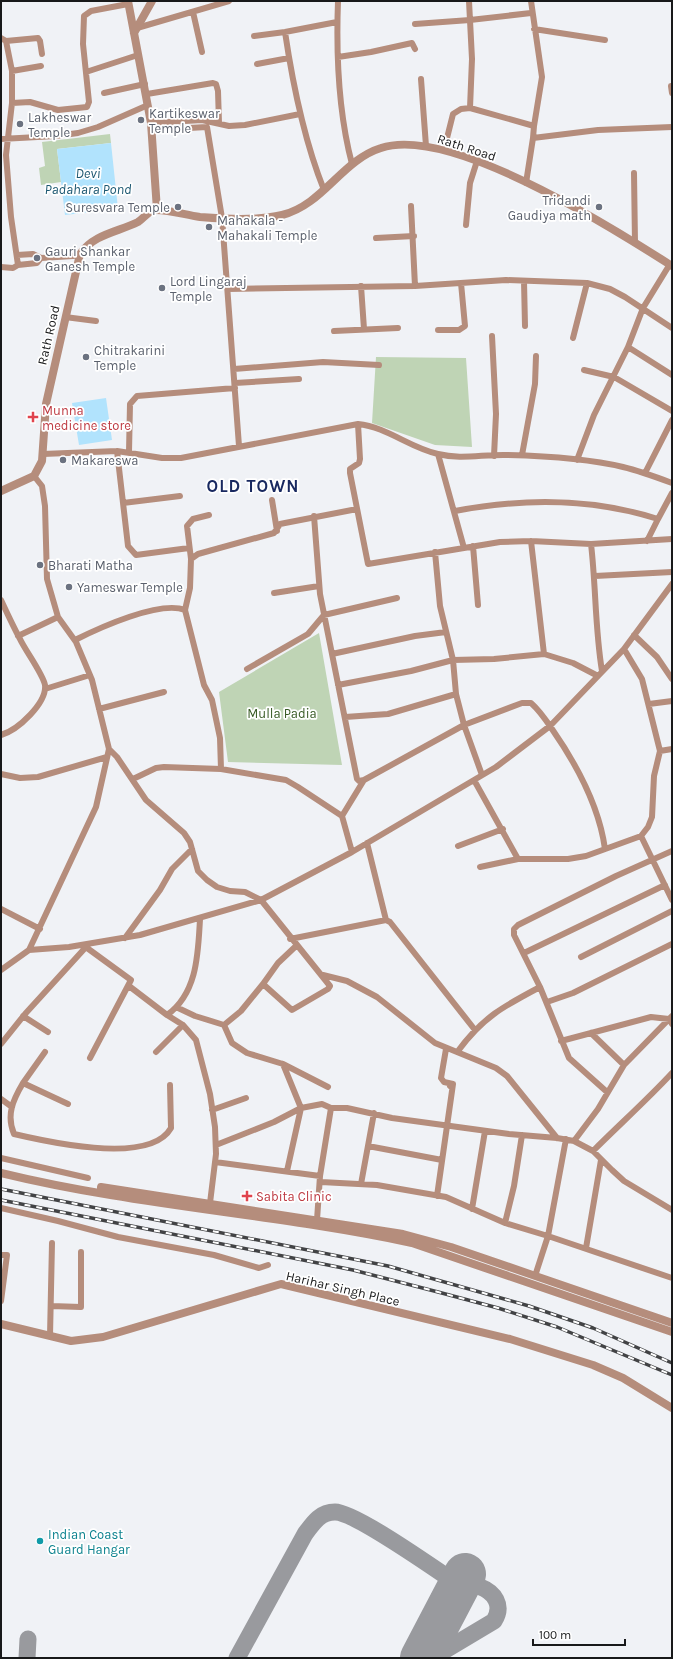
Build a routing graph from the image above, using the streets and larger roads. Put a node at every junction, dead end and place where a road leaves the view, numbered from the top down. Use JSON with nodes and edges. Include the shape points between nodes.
{"nodes":[{"id":1,"x":152,"y":1,"type":"edge"},
{"id":2,"x":229,"y":1,"type":"edge"},
{"id":3,"x":338,"y":1,"type":"edge"},
{"id":4,"x":469,"y":1,"type":"edge"},
{"id":5,"x":531,"y":1,"type":"edge"},
{"id":6,"x":128,"y":3,"type":"edge"},
{"id":7,"x":193,"y":12,"type":"junction"},
{"id":8,"x":532,"y":13,"type":"junction"},
{"id":9,"x":470,"y":20,"type":"junction"},
{"id":10,"x":337,"y":22,"type":"junction"},
{"id":11,"x":415,"y":24,"type":"dead end"},
{"id":12,"x":534,"y":29,"type":"junction"},
{"id":13,"x":136,"y":30,"type":"junction"},
{"id":14,"x":285,"y":32,"type":"junction"},
{"id":15,"x":254,"y":36,"type":"dead end"},
{"id":16,"x":4,"y":40,"type":"edge"},
{"id":17,"x":605,"y":40,"type":"dead end"},
{"id":18,"x":415,"y":49,"type":"dead end"},
{"id":19,"x":202,"y":52,"type":"dead end"},
{"id":20,"x":42,"y":54,"type":"dead end"},
{"id":21,"x":138,"y":55,"type":"junction"},
{"id":22,"x":338,"y":57,"type":"junction"},
{"id":23,"x":289,"y":58,"type":"junction"},
{"id":24,"x":258,"y":64,"type":"dead end"},
{"id":25,"x":41,"y":66,"type":"dead end"},
{"id":26,"x":12,"y":72,"type":"junction"},
{"id":27,"x":86,"y":72,"type":"junction"},
{"id":28,"x":420,"y":79,"type":"dead end"},
{"id":29,"x":145,"y":84,"type":"junction"},
{"id":30,"x":671,"y":86,"type":"dead end"},
{"id":31,"x":104,"y":93,"type":"dead end"},
{"id":32,"x":672,"y":93,"type":"edge"},
{"id":33,"x":147,"y":94,"type":"junction"},
{"id":34,"x":12,"y":103,"type":"junction"},
{"id":35,"x":148,"y":105,"type":"junction"},
{"id":36,"x":470,"y":108,"type":"junction"},
{"id":37,"x":300,"y":114,"type":"junction"},
{"id":38,"x":220,"y":123,"type":"junction"},
{"id":39,"x":534,"y":126,"type":"junction"},
{"id":40,"x":152,"y":127,"type":"junction"},
{"id":41,"x":672,"y":127,"type":"edge"},
{"id":42,"x":533,"y":138,"type":"junction"},
{"id":43,"x":4,"y":139,"type":"edge"},
{"id":44,"x":426,"y":146,"type":"junction"},
{"id":45,"x":444,"y":150,"type":"junction"},
{"id":46,"x":477,"y":161,"type":"junction"},
{"id":47,"x":352,"y":164,"type":"junction"},
{"id":48,"x":634,"y":173,"type":"dead end"},
{"id":49,"x":526,"y":183,"type":"junction"},
{"id":50,"x":324,"y":190,"type":"junction"},
{"id":51,"x":411,"y":206,"type":"dead end"},
{"id":52,"x":157,"y":210,"type":"junction"},
{"id":53,"x":222,"y":218,"type":"junction"},
{"id":54,"x":466,"y":225,"type":"dead end"},
{"id":55,"x":414,"y":236,"type":"junction"},
{"id":56,"x":376,"y":238,"type":"dead end"},
{"id":57,"x":635,"y":243,"type":"junction"},
{"id":58,"x":80,"y":254,"type":"junction"},
{"id":59,"x":17,"y":255,"type":"junction"},
{"id":60,"x":41,"y":258,"type":"junction"},
{"id":61,"x":18,"y":264,"type":"junction"},
{"id":62,"x":671,"y":265,"type":"edge"},
{"id":63,"x":1,"y":267,"type":"edge"},
{"id":64,"x":524,"y":281,"type":"junction"},
{"id":65,"x":461,"y":283,"type":"junction"},
{"id":66,"x":588,"y":283,"type":"junction"},
{"id":67,"x":361,"y":286,"type":"junction"},
{"id":68,"x":415,"y":286,"type":"junction"},
{"id":69,"x":228,"y":288,"type":"junction"},
{"id":70,"x":643,"y":308,"type":"junction"},
{"id":71,"x":65,"y":317,"type":"junction"},
{"id":72,"x":96,"y":321,"type":"dead end"},
{"id":73,"x":525,"y":326,"type":"dead end"},
{"id":74,"x":398,"y":328,"type":"dead end"},
{"id":75,"x":672,"y":328,"type":"edge"},
{"id":76,"x":364,"y":329,"type":"junction"},
{"id":77,"x":438,"y":330,"type":"dead end"},
{"id":78,"x":334,"y":331,"type":"dead end"},
{"id":79,"x":492,"y":336,"type":"dead end"},
{"id":80,"x":573,"y":338,"type":"dead end"},
{"id":81,"x":628,"y":347,"type":"junction"},
{"id":82,"x":536,"y":356,"type":"dead end"},
{"id":83,"x":379,"y":365,"type":"dead end"},
{"id":84,"x":234,"y":369,"type":"junction"},
{"id":85,"x":584,"y":370,"type":"dead end"},
{"id":86,"x":672,"y":375,"type":"edge"},
{"id":87,"x":614,"y":377,"type":"junction"},
{"id":88,"x":299,"y":379,"type":"dead end"},
{"id":89,"x":235,"y":385,"type":"junction"},
{"id":90,"x":672,"y":411,"type":"edge"},
{"id":91,"x":672,"y":420,"type":"edge"},
{"id":92,"x":358,"y":424,"type":"junction"},
{"id":93,"x":239,"y":446,"type":"junction"},
{"id":94,"x":118,"y":451,"type":"junction"},
{"id":95,"x":129,"y":452,"type":"junction"},
{"id":96,"x":43,"y":454,"type":"junction"},
{"id":97,"x":438,"y":454,"type":"junction"},
{"id":98,"x":522,"y":455,"type":"junction"},
{"id":99,"x":494,"y":456,"type":"junction"},
{"id":100,"x":577,"y":460,"type":"junction"},
{"id":101,"x":645,"y":473,"type":"junction"},
{"id":102,"x":34,"y":476,"type":"junction"},
{"id":103,"x":672,"y":483,"type":"edge"},
{"id":104,"x":1,"y":491,"type":"edge"},
{"id":105,"x":672,"y":493,"type":"edge"},
{"id":106,"x":180,"y":496,"type":"dead end"},
{"id":107,"x":272,"y":500,"type":"dead end"},
{"id":108,"x":123,"y":503,"type":"junction"},
{"id":109,"x":357,"y":509,"type":"junction"},
{"id":110,"x":455,"y":511,"type":"junction"},
{"id":111,"x":209,"y":515,"type":"dead end"},
{"id":112,"x":314,"y":516,"type":"junction"},
{"id":113,"x":658,"y":519,"type":"junction"},
{"id":114,"x":277,"y":531,"type":"junction"},
{"id":115,"x":672,"y":539,"type":"edge"},
{"id":116,"x":531,"y":541,"type":"junction"},
{"id":117,"x":647,"y":541,"type":"junction"},
{"id":118,"x":591,"y":544,"type":"junction"},
{"id":119,"x":473,"y":546,"type":"junction"},
{"id":120,"x":189,"y":548,"type":"junction"},
{"id":121,"x":464,"y":548,"type":"junction"},
{"id":122,"x":435,"y":552,"type":"junction"},
{"id":123,"x":191,"y":559,"type":"junction"},
{"id":124,"x":672,"y":572,"type":"edge"},
{"id":125,"x":595,"y":576,"type":"junction"},
{"id":126,"x":672,"y":584,"type":"edge"},
{"id":127,"x":319,"y":586,"type":"junction"},
{"id":128,"x":274,"y":593,"type":"dead end"},
{"id":129,"x":397,"y":598,"type":"dead end"},
{"id":130,"x":1,"y":600,"type":"edge"},
{"id":131,"x":478,"y":606,"type":"dead end"},
{"id":132,"x":185,"y":610,"type":"junction"},
{"id":133,"x":324,"y":616,"type":"junction"},
{"id":134,"x":58,"y":617,"type":"junction"},
{"id":135,"x":446,"y":632,"type":"junction"},
{"id":136,"x":634,"y":635,"type":"junction"},
{"id":137,"x":18,"y":636,"type":"junction"},
{"id":138,"x":75,"y":640,"type":"junction"},
{"id":139,"x":624,"y":649,"type":"junction"},
{"id":140,"x":332,"y":654,"type":"junction"},
{"id":141,"x":544,"y":654,"type":"junction"},
{"id":142,"x":453,"y":660,"type":"junction"},
{"id":143,"x":247,"y":669,"type":"dead end"},
{"id":144,"x":600,"y":674,"type":"junction"},
{"id":145,"x":90,"y":675,"type":"junction"},
{"id":146,"x":672,"y":679,"type":"edge"},
{"id":147,"x":338,"y":685,"type":"junction"},
{"id":148,"x":45,"y":689,"type":"junction"},
{"id":149,"x":164,"y":692,"type":"dead end"},
{"id":150,"x":456,"y":694,"type":"junction"},
{"id":151,"x":672,"y":701,"type":"edge"},
{"id":152,"x":649,"y":704,"type":"junction"},
{"id":153,"x":99,"y":709,"type":"junction"},
{"id":154,"x":345,"y":717,"type":"junction"},
{"id":155,"x":464,"y":725,"type":"junction"},
{"id":156,"x":550,"y":726,"type":"junction"},
{"id":157,"x":1,"y":735,"type":"edge"},
{"id":158,"x":109,"y":749,"type":"junction"},
{"id":159,"x":672,"y":749,"type":"edge"},
{"id":160,"x":660,"y":751,"type":"junction"},
{"id":161,"x":107,"y":756,"type":"junction"},
{"id":162,"x":221,"y":769,"type":"junction"},
{"id":163,"x":1,"y":774,"type":"edge"},
{"id":164,"x":482,"y":775,"type":"junction"},
{"id":165,"x":133,"y":779,"type":"junction"},
{"id":166,"x":364,"y":780,"type":"junction"},
{"id":167,"x":474,"y":780,"type":"junction"},
{"id":168,"x":342,"y":816,"type":"junction"},
{"id":169,"x":503,"y":829,"type":"junction"},
{"id":170,"x":641,"y":836,"type":"junction"},
{"id":171,"x":367,"y":843,"type":"junction"},
{"id":172,"x":458,"y":846,"type":"dead end"},
{"id":173,"x":192,"y":849,"type":"junction"},
{"id":174,"x":605,"y":849,"type":"junction"},
{"id":175,"x":672,"y":851,"type":"edge"},
{"id":176,"x":352,"y":852,"type":"junction"},
{"id":177,"x":518,"y":859,"type":"junction"},
{"id":178,"x":652,"y":859,"type":"junction"},
{"id":179,"x":480,"y":867,"type":"dead end"},
{"id":180,"x":665,"y":885,"type":"junction"},
{"id":181,"x":261,"y":900,"type":"junction"},
{"id":182,"x":672,"y":900,"type":"edge"},
{"id":183,"x":1,"y":909,"type":"edge"},
{"id":184,"x":672,"y":911,"type":"edge"},
{"id":185,"x":200,"y":919,"type":"junction"},
{"id":186,"x":386,"y":920,"type":"junction"},
{"id":187,"x":40,"y":929,"type":"junction"},
{"id":188,"x":125,"y":938,"type":"junction"},
{"id":189,"x":290,"y":939,"type":"junction"},
{"id":190,"x":672,"y":944,"type":"edge"},
{"id":191,"x":85,"y":946,"type":"junction"},
{"id":192,"x":296,"y":946,"type":"junction"},
{"id":193,"x":29,"y":950,"type":"junction"},
{"id":194,"x":524,"y":953,"type":"junction"},
{"id":195,"x":581,"y":957,"type":"dead end"},
{"id":196,"x":2,"y":967,"type":"edge"},
{"id":197,"x":323,"y":975,"type":"junction"},
{"id":198,"x":263,"y":984,"type":"junction"},
{"id":199,"x":129,"y":986,"type":"junction"},
{"id":200,"x":540,"y":987,"type":"junction"},
{"id":201,"x":547,"y":1002,"type":"junction"},
{"id":202,"x":176,"y":1007,"type":"junction"},
{"id":203,"x":167,"y":1015,"type":"junction"},
{"id":204,"x":23,"y":1016,"type":"junction"},
{"id":205,"x":671,"y":1020,"type":"edge"},
{"id":206,"x":183,"y":1025,"type":"junction"},
{"id":207,"x":224,"y":1026,"type":"junction"},
{"id":208,"x":475,"y":1030,"type":"junction"},
{"id":209,"x":48,"y":1032,"type":"dead end"},
{"id":210,"x":591,"y":1033,"type":"junction"},
{"id":211,"x":562,"y":1042,"type":"junction"},
{"id":212,"x":1,"y":1044,"type":"edge"},
{"id":213,"x":446,"y":1048,"type":"junction"},
{"id":214,"x":458,"y":1051,"type":"junction"},
{"id":215,"x":45,"y":1052,"type":"dead end"},
{"id":216,"x":156,"y":1052,"type":"dead end"},
{"id":217,"x":90,"y":1058,"type":"dead end"},
{"id":218,"x":283,"y":1064,"type":"junction"},
{"id":219,"x":624,"y":1065,"type":"junction"},
{"id":220,"x":672,"y":1073,"type":"edge"},
{"id":221,"x":23,"y":1083,"type":"junction"},
{"id":222,"x":170,"y":1085,"type":"dead end"},
{"id":223,"x":328,"y":1087,"type":"dead end"},
{"id":224,"x":607,"y":1092,"type":"junction"},
{"id":225,"x":246,"y":1098,"type":"dead end"},
{"id":226,"x":1,"y":1099,"type":"edge"},
{"id":227,"x":68,"y":1104,"type":"dead end"},
{"id":228,"x":12,"y":1107,"type":"junction"},
{"id":229,"x":301,"y":1108,"type":"junction"},
{"id":230,"x":331,"y":1108,"type":"junction"},
{"id":231,"x":212,"y":1110,"type":"junction"},
{"id":232,"x":374,"y":1113,"type":"junction"},
{"id":233,"x":447,"y":1125,"type":"junction"},
{"id":234,"x":485,"y":1131,"type":"junction"},
{"id":235,"x":522,"y":1135,"type":"junction"},
{"id":236,"x":557,"y":1138,"type":"junction"},
{"id":237,"x":566,"y":1139,"type":"junction"},
{"id":238,"x":574,"y":1141,"type":"junction"},
{"id":239,"x":216,"y":1145,"type":"junction"},
{"id":240,"x":368,"y":1146,"type":"junction"},
{"id":241,"x":594,"y":1151,"type":"junction"},
{"id":242,"x":1,"y":1158,"type":"edge"},
{"id":243,"x":442,"y":1160,"type":"junction"},
{"id":244,"x":601,"y":1160,"type":"junction"},
{"id":245,"x":215,"y":1162,"type":"junction"},
{"id":246,"x":287,"y":1172,"type":"junction"},
{"id":247,"x":1,"y":1173,"type":"edge"},
{"id":248,"x":12,"y":1175,"type":"junction"},
{"id":249,"x":88,"y":1178,"type":"dead end"},
{"id":250,"x":320,"y":1179,"type":"junction"},
{"id":251,"x":361,"y":1184,"type":"junction"},
{"id":252,"x":437,"y":1196,"type":"junction"},
{"id":253,"x":210,"y":1203,"type":"junction"},
{"id":254,"x":1,"y":1208,"type":"edge"},
{"id":255,"x":472,"y":1209,"type":"junction"},
{"id":256,"x":672,"y":1210,"type":"edge"},
{"id":257,"x":317,"y":1220,"type":"junction"},
{"id":258,"x":505,"y":1223,"type":"junction"},
{"id":259,"x":548,"y":1236,"type":"junction"},
{"id":260,"x":52,"y":1243,"type":"dead end"},
{"id":261,"x":586,"y":1248,"type":"junction"},
{"id":262,"x":81,"y":1252,"type":"dead end"},
{"id":263,"x":1,"y":1255,"type":"edge"},
{"id":264,"x":268,"y":1265,"type":"dead end"},
{"id":265,"x":535,"y":1276,"type":"junction"},
{"id":266,"x":672,"y":1278,"type":"edge"},
{"id":267,"x":1,"y":1301,"type":"edge"},
{"id":268,"x":51,"y":1306,"type":"junction"},
{"id":269,"x":672,"y":1323,"type":"edge"},
{"id":270,"x":1,"y":1324,"type":"edge"},
{"id":271,"x":672,"y":1332,"type":"edge"},
{"id":272,"x":50,"y":1336,"type":"junction"},
{"id":273,"x":672,"y":1408,"type":"edge"}],
"edges":[{"from":1,"to":13,"type":"street"},
{"from":2,"to":7,"type":"street"},
{"from":3,"to":10,"type":"street"},
{"from":4,"to":9,"type":"street"},
{"from":5,"to":8,"type":"street"},
{"from":6,"to":13,"type":"street"},
{"from":6,"to":27,"type":"street","via":[[91,11],[84,16]]},
{"from":7,"to":13,"type":"street"},
{"from":7,"to":19,"type":"street"},
{"from":8,"to":9,"type":"street"},
{"from":8,"to":12,"type":"street"},
{"from":9,"to":11,"type":"street"},
{"from":9,"to":36,"type":"street"},
{"from":10,"to":14,"type":"street"},
{"from":10,"to":22,"type":"street"},
{"from":12,"to":17,"type":"street"},
{"from":12,"to":39,"type":"street","via":[[542,77]]},
{"from":13,"to":21,"type":"street"},
{"from":14,"to":15,"type":"street"},
{"from":14,"to":23,"type":"street"},
{"from":16,"to":20,"type":"street","via":[[38,38]]},
{"from":16,"to":26,"type":"street"},
{"from":18,"to":22,"type":"street","via":[[412,42]]},
{"from":21,"to":27,"type":"street"},
{"from":21,"to":29,"type":"street"},
{"from":22,"to":47,"type":"street","via":[[345,133]]},
{"from":23,"to":24,"type":"street"},
{"from":23,"to":37,"type":"street"},
{"from":25,"to":26,"type":"street"},
{"from":26,"to":34,"type":"street"},
{"from":27,"to":34,"type":"street","via":[[89,102],[84,108],[58,110],[30,102]]},
{"from":28,"to":44,"type":"street"},
{"from":29,"to":31,"type":"street"},
{"from":29,"to":33,"type":"street"},
{"from":30,"to":32,"type":"street"},
{"from":33,"to":35,"type":"street"},
{"from":33,"to":38,"type":"street","via":[[216,84]]},
{"from":34,"to":43,"type":"street"},
{"from":35,"to":40,"type":"street"},
{"from":35,"to":43,"type":"street","via":[[78,133]]},
{"from":36,"to":39,"type":"street"},
{"from":36,"to":45,"type":"street","via":[[461,109],[453,114]]},
{"from":37,"to":38,"type":"street","via":[[245,125],[229,126]]},
{"from":37,"to":50,"type":"street","via":[[314,166]]},
{"from":38,"to":40,"type":"street","via":[[202,120]]},
{"from":39,"to":42,"type":"street"},
{"from":40,"to":52,"type":"street"},
{"from":40,"to":53,"type":"street","via":[[207,127]]},
{"from":41,"to":42,"type":"street","via":[[606,130]]},
{"from":42,"to":49,"type":"street"},
{"from":43,"to":59,"type":"street"},
{"from":44,"to":45,"type":"street","name":"Rath Road"},
{"from":44,"to":47,"type":"street","name":"Rath Road","via":[[404,144],[383,147]]},
{"from":45,"to":46,"type":"street","name":"Rath Road"},
{"from":46,"to":49,"type":"street","name":"Rath Road"},
{"from":46,"to":54,"type":"street","via":[[470,183]]},
{"from":47,"to":50,"type":"street","name":"Rath Road"},
{"from":48,"to":57,"type":"street"},
{"from":49,"to":57,"type":"street","name":"Rath Road"},
{"from":50,"to":53,"type":"street","name":"Rath Road","via":[[299,208],[284,214]]},
{"from":51,"to":55,"type":"street"},
{"from":52,"to":53,"type":"street","name":"Rath Road"},
{"from":52,"to":58,"type":"street","via":[[146,213],[140,221],[99,237]]},
{"from":53,"to":69,"type":"street"},
{"from":55,"to":56,"type":"street"},
{"from":55,"to":68,"type":"street"},
{"from":57,"to":62,"type":"street","name":"Rath Road"},
{"from":58,"to":60,"type":"street"},
{"from":58,"to":71,"type":"street","name":"Rath Road"},
{"from":59,"to":60,"type":"street","via":[[33,254]]},
{"from":59,"to":61,"type":"street"},
{"from":60,"to":61,"type":"street","via":[[37,263]]},
{"from":61,"to":63,"type":"street","via":[[13,268]]},
{"from":62,"to":70,"type":"street"},
{"from":64,"to":65,"type":"street"},
{"from":64,"to":66,"type":"street"},
{"from":64,"to":73,"type":"street"},
{"from":65,"to":68,"type":"street"},
{"from":65,"to":77,"type":"street","via":[[465,326],[459,330]]},
{"from":66,"to":70,"type":"street","via":[[610,289]]},
{"from":66,"to":80,"type":"street"},
{"from":67,"to":68,"type":"street"},
{"from":67,"to":69,"type":"street"},
{"from":67,"to":76,"type":"street"},
{"from":69,"to":84,"type":"street"},
{"from":70,"to":75,"type":"street"},
{"from":70,"to":81,"type":"street"},
{"from":71,"to":72,"type":"street"},
{"from":71,"to":96,"type":"street","name":"Rath Road","via":[[46,404]]},
{"from":74,"to":76,"type":"street"},
{"from":76,"to":78,"type":"street"},
{"from":79,"to":99,"type":"street","via":[[496,414]]},
{"from":81,"to":86,"type":"street"},
{"from":81,"to":87,"type":"street"},
{"from":82,"to":98,"type":"street","via":[[535,384]]},
{"from":83,"to":84,"type":"street","via":[[323,362]]},
{"from":84,"to":89,"type":"street"},
{"from":85,"to":87,"type":"street"},
{"from":87,"to":90,"type":"street"},
{"from":87,"to":100,"type":"street","via":[[594,415]]},
{"from":88,"to":89,"type":"street"},
{"from":89,"to":93,"type":"street"},
{"from":89,"to":95,"type":"street","via":[[137,396],[130,404]]},
{"from":91,"to":101,"type":"street"},
{"from":92,"to":93,"type":"street"},
{"from":92,"to":97,"type":"street","via":[[376,428]]},
{"from":92,"to":109,"type":"street","via":[[360,459],[359,463],[350,469]]},
{"from":93,"to":95,"type":"street","via":[[181,458],[154,457]]},
{"from":94,"to":95,"type":"street"},
{"from":94,"to":96,"type":"street"},
{"from":94,"to":108,"type":"street"},
{"from":96,"to":102,"type":"street","name":"Rath Road"},
{"from":97,"to":99,"type":"street","via":[[475,458]]},
{"from":97,"to":110,"type":"street"},
{"from":98,"to":99,"type":"street"},
{"from":98,"to":100,"type":"street"},
{"from":100,"to":101,"type":"street","via":[[616,465]]},
{"from":101,"to":103,"type":"street"},
{"from":102,"to":104,"type":"street"},
{"from":102,"to":134,"type":"street","via":[[42,486],[47,579]]},
{"from":105,"to":113,"type":"street"},
{"from":106,"to":108,"type":"street"},
{"from":107,"to":114,"type":"street"},
{"from":108,"to":120,"type":"street","via":[[128,546],[136,555]]},
{"from":109,"to":112,"type":"street"},
{"from":109,"to":122,"type":"street","via":[[368,564]]},
{"from":110,"to":113,"type":"street","via":[[505,503],[550,501],[597,506]]},
{"from":110,"to":121,"type":"street"},
{"from":111,"to":120,"type":"street","via":[[193,519],[187,526]]},
{"from":112,"to":114,"type":"street","via":[[280,524]]},
{"from":112,"to":127,"type":"street"},
{"from":113,"to":117,"type":"street"},
{"from":114,"to":123,"type":"street","via":[[198,554]]},
{"from":115,"to":117,"type":"street"},
{"from":116,"to":118,"type":"street"},
{"from":116,"to":119,"type":"street"},
{"from":116,"to":141,"type":"street"},
{"from":117,"to":118,"type":"street"},
{"from":118,"to":125,"type":"street"},
{"from":119,"to":121,"type":"street"},
{"from":119,"to":131,"type":"street"},
{"from":120,"to":123,"type":"street"},
{"from":121,"to":122,"type":"street"},
{"from":122,"to":135,"type":"street","via":[[440,606]]},
{"from":123,"to":132,"type":"street","via":[[190,588]]},
{"from":124,"to":125,"type":"street"},
{"from":125,"to":144,"type":"street"},
{"from":126,"to":136,"type":"street"},
{"from":127,"to":128,"type":"street"},
{"from":127,"to":133,"type":"street"},
{"from":129,"to":133,"type":"street"},
{"from":130,"to":137,"type":"street"},
{"from":132,"to":138,"type":"street","via":[[172,609],[141,614],[101,627]]},
{"from":132,"to":162,"type":"street","via":[[204,685],[212,700],[220,738]]},
{"from":133,"to":140,"type":"street"},
{"from":133,"to":143,"type":"street","via":[[308,634]]},
{"from":134,"to":137,"type":"street"},
{"from":134,"to":138,"type":"street"},
{"from":135,"to":140,"type":"street"},
{"from":135,"to":142,"type":"street"},
{"from":136,"to":139,"type":"street"},
{"from":136,"to":146,"type":"street","via":[[657,657]]},
{"from":137,"to":148,"type":"street"},
{"from":138,"to":145,"type":"street"},
{"from":139,"to":144,"type":"street"},
{"from":139,"to":152,"type":"street","via":[[642,679]]},
{"from":140,"to":147,"type":"street"},
{"from":141,"to":142,"type":"street"},
{"from":141,"to":144,"type":"street"},
{"from":142,"to":147,"type":"street"},
{"from":142,"to":150,"type":"street"},
{"from":144,"to":156,"type":"street"},
{"from":145,"to":148,"type":"street"},
{"from":145,"to":153,"type":"street"},
{"from":147,"to":154,"type":"street"},
{"from":148,"to":157,"type":"street","via":[[45,694],[23,722]]},
{"from":149,"to":153,"type":"street"},
{"from":150,"to":154,"type":"street","via":[[388,714]]},
{"from":150,"to":155,"type":"street"},
{"from":151,"to":152,"type":"street"},
{"from":152,"to":160,"type":"street"},
{"from":153,"to":158,"type":"street"},
{"from":154,"to":166,"type":"street","via":[[354,774],[359,781]]},
{"from":155,"to":156,"type":"street","via":[[527,702],[535,707]]},
{"from":155,"to":164,"type":"street"},
{"from":155,"to":166,"type":"street"},
{"from":156,"to":164,"type":"street"},
{"from":156,"to":174,"type":"street","via":[[577,768],[590,797],[600,820]]},
{"from":158,"to":161,"type":"street"},
{"from":158,"to":165,"type":"street"},
{"from":159,"to":160,"type":"street"},
{"from":160,"to":170,"type":"street","via":[[654,776],[652,817]]},
{"from":161,"to":163,"type":"street","via":[[38,777],[20,778]]},
{"from":161,"to":187,"type":"street","via":[[96,807]]},
{"from":162,"to":165,"type":"street","via":[[164,767]]},
{"from":162,"to":168,"type":"street","via":[[286,780]]},
{"from":164,"to":167,"type":"street"},
{"from":165,"to":173,"type":"street","via":[[146,800],[184,833]]},
{"from":166,"to":168,"type":"street"},
{"from":167,"to":169,"type":"street"},
{"from":167,"to":171,"type":"street"},
{"from":168,"to":176,"type":"street"},
{"from":169,"to":172,"type":"street"},
{"from":169,"to":177,"type":"street"},
{"from":170,"to":174,"type":"street"},
{"from":170,"to":178,"type":"street"},
{"from":171,"to":176,"type":"street"},
{"from":171,"to":186,"type":"street"},
{"from":173,"to":181,"type":"street","via":[[198,871],[207,880],[217,887],[245,892]]},
{"from":173,"to":188,"type":"street","via":[[172,869]]},
{"from":174,"to":177,"type":"street","via":[[578,858]]},
{"from":175,"to":178,"type":"street"},
{"from":176,"to":181,"type":"street"},
{"from":177,"to":179,"type":"street"},
{"from":178,"to":180,"type":"street"},
{"from":178,"to":194,"type":"street","via":[[518,925],[514,929],[514,935]]},
{"from":180,"to":182,"type":"street"},
{"from":180,"to":194,"type":"street"},
{"from":181,"to":185,"type":"street"},
{"from":181,"to":189,"type":"street"},
{"from":183,"to":187,"type":"street"},
{"from":184,"to":195,"type":"street"},
{"from":185,"to":188,"type":"street"},
{"from":185,"to":202,"type":"street","via":[[198,958],[186,994]]},
{"from":186,"to":189,"type":"street"},
{"from":186,"to":208,"type":"street"},
{"from":187,"to":193,"type":"street"},
{"from":188,"to":191,"type":"street"},
{"from":189,"to":192,"type":"street"},
{"from":190,"to":201,"type":"street","via":[[573,993]]},
{"from":191,"to":193,"type":"street"},
{"from":191,"to":199,"type":"street","via":[[131,980]]},
{"from":191,"to":204,"type":"street"},
{"from":192,"to":197,"type":"street"},
{"from":192,"to":198,"type":"street","via":[[278,963]]},
{"from":193,"to":196,"type":"street"},
{"from":194,"to":200,"type":"street"},
{"from":197,"to":198,"type":"street","via":[[330,986],[328,989],[292,1010]]},
{"from":197,"to":213,"type":"street","via":[[347,981],[377,997],[435,1043]]},
{"from":198,"to":207,"type":"street","via":[[241,1011]]},
{"from":199,"to":203,"type":"street"},
{"from":199,"to":217,"type":"street"},
{"from":200,"to":201,"type":"street"},
{"from":200,"to":208,"type":"street","via":[[501,1008]]},
{"from":201,"to":211,"type":"street"},
{"from":202,"to":203,"type":"street"},
{"from":202,"to":207,"type":"street"},
{"from":203,"to":206,"type":"street"},
{"from":204,"to":209,"type":"street"},
{"from":204,"to":212,"type":"street"},
{"from":205,"to":210,"type":"street","via":[[651,1017]]},
{"from":205,"to":219,"type":"street"},
{"from":206,"to":216,"type":"street"},
{"from":206,"to":231,"type":"street","via":[[196,1040]]},
{"from":207,"to":218,"type":"street","via":[[232,1043],[247,1053]]},
{"from":208,"to":214,"type":"street"},
{"from":210,"to":211,"type":"street"},
{"from":210,"to":219,"type":"street"},
{"from":211,"to":224,"type":"street","via":[[569,1058]]},
{"from":213,"to":214,"type":"street"},
{"from":213,"to":233,"type":"street","via":[[441,1078],[452,1085]]},
{"from":214,"to":236,"type":"street","via":[[496,1068],[507,1076]]},
{"from":215,"to":221,"type":"street"},
{"from":218,"to":223,"type":"street"},
{"from":218,"to":229,"type":"street"},
{"from":219,"to":224,"type":"street"},
{"from":220,"to":241,"type":"street","via":[[644,1104],[630,1114]]},
{"from":221,"to":227,"type":"street"},
{"from":221,"to":228,"type":"street","via":[[12,1102]]},
{"from":222,"to":228,"type":"street","via":[[171,1128],[168,1134],[145,1146],[66,1146],[14,1134],[10,1124]]},
{"from":224,"to":238,"type":"street","via":[[598,1110]]},
{"from":225,"to":231,"type":"street"},
{"from":226,"to":228,"type":"street"},
{"from":229,"to":230,"type":"street","via":[[322,1104]]},
{"from":229,"to":239,"type":"street","via":[[274,1122]]},
{"from":229,"to":246,"type":"street"},
{"from":230,"to":232,"type":"street"},
{"from":230,"to":250,"type":"street"},
{"from":231,"to":239,"type":"street","via":[[216,1127]]},
{"from":232,"to":233,"type":"street","via":[[392,1118]]},
{"from":232,"to":240,"type":"street"},
{"from":233,"to":234,"type":"street"},
{"from":233,"to":243,"type":"street"},
{"from":234,"to":235,"type":"street"},
{"from":234,"to":255,"type":"street"},
{"from":235,"to":236,"type":"street"},
{"from":235,"to":258,"type":"street"},
{"from":236,"to":237,"type":"street"},
{"from":237,"to":238,"type":"street"},
{"from":237,"to":259,"type":"street"},
{"from":238,"to":241,"type":"street"},
{"from":239,"to":245,"type":"street"},
{"from":240,"to":243,"type":"street"},
{"from":240,"to":251,"type":"street"},
{"from":241,"to":244,"type":"street"},
{"from":242,"to":249,"type":"street"},
{"from":243,"to":252,"type":"street"},
{"from":244,"to":256,"type":"street","via":[[624,1180]]},
{"from":244,"to":261,"type":"street"},
{"from":245,"to":246,"type":"street"},
{"from":245,"to":253,"type":"street"},
{"from":246,"to":250,"type":"street"},
{"from":247,"to":248,"type":"street"},
{"from":248,"to":253,"type":"street"},
{"from":248,"to":271,"type":"street","via":[[208,1211],[412,1243]]},
{"from":250,"to":251,"type":"street"},
{"from":250,"to":257,"type":"street"},
{"from":251,"to":252,"type":"street"},
{"from":252,"to":255,"type":"street","via":[[446,1197]]},
{"from":253,"to":257,"type":"street"},
{"from":254,"to":264,"type":"street","via":[[118,1237],[214,1255],[259,1268]]},
{"from":255,"to":258,"type":"street"},
{"from":257,"to":265,"type":"street","via":[[403,1234],[451,1247]]},
{"from":258,"to":259,"type":"street"},
{"from":259,"to":261,"type":"street"},
{"from":259,"to":265,"type":"street"},
{"from":260,"to":268,"type":"street"},
{"from":261,"to":266,"type":"street"},
{"from":262,"to":268,"type":"street","via":[[81,1307]]},
{"from":263,"to":267,"type":"street","via":[[6,1255]]},
{"from":265,"to":269,"type":"street"},
{"from":268,"to":272,"type":"street"},
{"from":270,"to":272,"type":"street","name":"Harihar Singh Place"},
{"from":272,"to":273,"type":"street","name":"Harihar Singh Place","via":[[70,1341],[103,1337],[281,1284],[510,1338],[594,1364]]}]}
